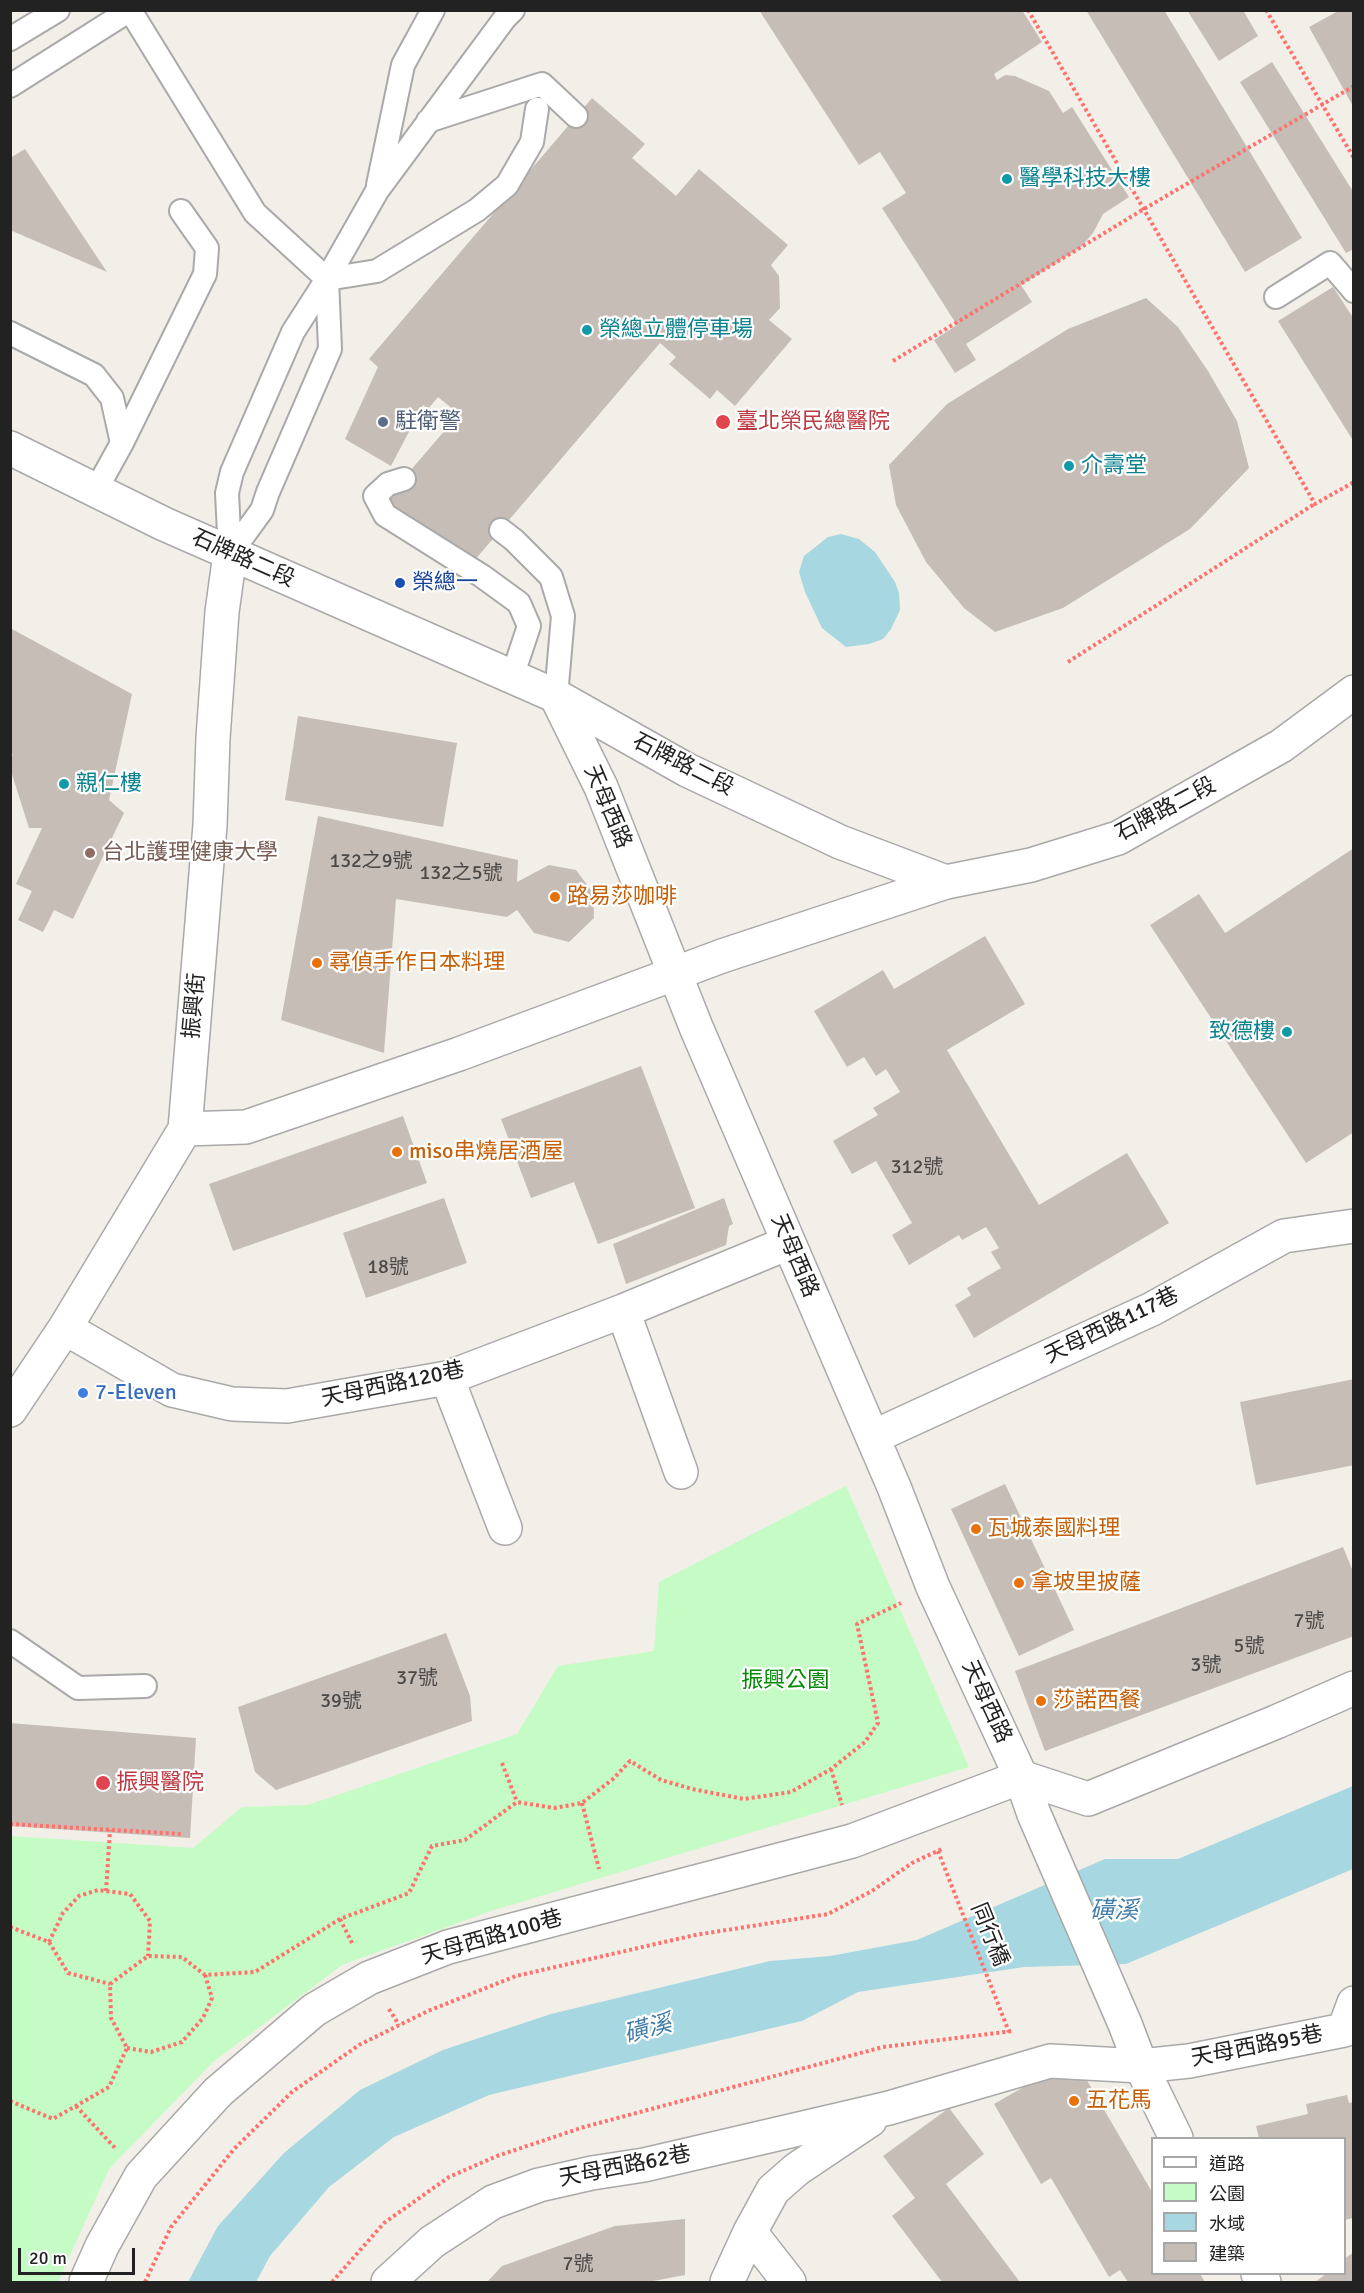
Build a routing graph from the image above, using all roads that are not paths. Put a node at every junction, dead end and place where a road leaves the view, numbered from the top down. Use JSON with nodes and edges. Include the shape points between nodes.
{"nodes":[{"id":1,"x":58,"y":10,"type":"edge"},
{"id":2,"x":130,"y":10,"type":"edge"},
{"id":3,"x":433,"y":10,"type":"edge"},
{"id":4,"x":513,"y":10,"type":"edge"},
{"id":5,"x":10,"y":39,"type":"edge"},
{"id":6,"x":10,"y":86,"type":"edge"},
{"id":7,"x":537,"y":109,"type":"dead end"},
{"id":8,"x":576,"y":116,"type":"dead end"},
{"id":9,"x":428,"y":121,"type":"junction"},
{"id":10,"x":377,"y":190,"type":"junction"},
{"id":11,"x":181,"y":211,"type":"dead end"},
{"id":12,"x":327,"y":279,"type":"junction"},
{"id":13,"x":1353,"y":291,"type":"edge"},
{"id":14,"x":1276,"y":297,"type":"dead end"},
{"id":15,"x":10,"y":333,"type":"edge"},
{"id":16,"x":122,"y":443,"type":"junction"},
{"id":17,"x":10,"y":448,"type":"edge"},
{"id":18,"x":404,"y":479,"type":"dead end"},
{"id":19,"x":96,"y":490,"type":"junction"},
{"id":20,"x":501,"y":530,"type":"dead end"},
{"id":21,"x":230,"y":554,"type":"junction"},
{"id":22,"x":512,"y":677,"type":"junction"},
{"id":23,"x":1353,"y":692,"type":"edge"},
{"id":24,"x":556,"y":696,"type":"junction"},
{"id":25,"x":946,"y":882,"type":"junction"},
{"id":26,"x":675,"y":973,"type":"junction"},
{"id":27,"x":185,"y":1129,"type":"junction"},
{"id":28,"x":1353,"y":1226,"type":"edge"},
{"id":29,"x":788,"y":1243,"type":"junction"},
{"id":30,"x":623,"y":1311,"type":"junction"},
{"id":31,"x":65,"y":1328,"type":"junction"},
{"id":32,"x":447,"y":1378,"type":"junction"},
{"id":33,"x":10,"y":1410,"type":"edge"},
{"id":34,"x":873,"y":1437,"type":"junction"},
{"id":35,"x":681,"y":1472,"type":"dead end"},
{"id":36,"x":505,"y":1528,"type":"dead end"},
{"id":37,"x":10,"y":1641,"type":"edge"},
{"id":38,"x":145,"y":1686,"type":"dead end"},
{"id":39,"x":1353,"y":1688,"type":"edge"},
{"id":40,"x":1021,"y":1777,"type":"junction"},
{"id":41,"x":1350,"y":2022,"type":"edge"},
{"id":42,"x":1141,"y":2066,"type":"junction"},
{"id":43,"x":889,"y":2108,"type":"junction"},
{"id":44,"x":1175,"y":2137,"type":"edge"},
{"id":45,"x":750,"y":2232,"type":"junction"},
{"id":46,"x":86,"y":2283,"type":"edge"},
{"id":47,"x":388,"y":2283,"type":"edge"},
{"id":48,"x":727,"y":2283,"type":"edge"},
{"id":49,"x":789,"y":2283,"type":"edge"}],
"edges":[{"from":1,"to":5,"type":"lane"},
{"from":2,"to":6,"type":"lane"},
{"from":2,"to":12,"type":"lane","via":[[255,213]]},
{"from":3,"to":10,"type":"lane","via":[[403,65]]},
{"from":4,"to":9,"type":"lane"},
{"from":7,"to":12,"type":"lane","via":[[532,142],[507,185],[477,210],[377,271]]},
{"from":8,"to":9,"type":"lane","via":[[542,84]]},
{"from":9,"to":10,"type":"lane"},
{"from":10,"to":12,"type":"lane"},
{"from":11,"to":16,"type":"lane","via":[[207,248],[205,274]]},
{"from":12,"to":21,"type":"lane","via":[[292,332],[232,471],[226,494]]},
{"from":12,"to":21,"type":"lane","via":[[330,349],[262,510]]},
{"from":13,"to":14,"type":"lane","via":[[1330,263]]},
{"from":15,"to":16,"type":"lane","via":[[94,375],[112,398]]},
{"from":16,"to":19,"type":"lane"},
{"from":17,"to":19,"type":"street","name":"石牌路二段"},
{"from":18,"to":22,"type":"lane","via":[[388,483],[375,496],[385,515],[519,603],[529,626]]},
{"from":19,"to":21,"type":"street","name":"石牌路二段"},
{"from":20,"to":24,"type":"lane","via":[[551,577],[563,616]]},
{"from":21,"to":22,"type":"street","name":"石牌路二段"},
{"from":21,"to":27,"type":"street","name":"振興街","via":[[222,612],[210,825]]},
{"from":22,"to":24,"type":"street","name":"石牌路二段"},
{"from":23,"to":25,"type":"street","name":"石牌路二段","via":[[1281,747],[1118,838],[1031,865]]},
{"from":24,"to":25,"type":"street","name":"石牌路二段","via":[[687,770],[840,842]]},
{"from":24,"to":26,"type":"street","name":"天母西路","via":[[601,787]]},
{"from":25,"to":26,"type":"street"},
{"from":26,"to":27,"type":"street","via":[[459,1054],[246,1127]]},
{"from":26,"to":29,"type":"street","name":"天母西路"},
{"from":27,"to":31,"type":"street","name":"振興街"},
{"from":28,"to":34,"type":"street","name":"天母西路117巷","via":[[1284,1236],[1152,1309]]},
{"from":29,"to":30,"type":"street","name":"天母西路120巷"},
{"from":29,"to":34,"type":"street","name":"天母西路"},
{"from":30,"to":32,"type":"street","name":"天母西路120巷"},
{"from":30,"to":35,"type":"street"},
{"from":31,"to":32,"type":"street","name":"天母西路120巷","via":[[172,1390],[232,1404],[287,1406]]},
{"from":31,"to":33,"type":"street","name":"振興街"},
{"from":32,"to":36,"type":"street"},
{"from":34,"to":40,"type":"street","name":"天母西路","via":[[933,1587]]},
{"from":37,"to":38,"type":"lane","via":[[78,1688]]},
{"from":39,"to":40,"type":"street","via":[[1088,1799]]},
{"from":40,"to":42,"type":"street","name":"天母西路"},
{"from":40,"to":46,"type":"street","name":"天母西路100巷","via":[[852,1841],[448,1947],[360,1984],[314,2010],[218,2092],[141,2176]]},
{"from":41,"to":42,"type":"street","name":"天母西路95巷","via":[[1206,2059]]},
{"from":42,"to":43,"type":"street","name":"天母西路62巷","via":[[1050,2061]]},
{"from":42,"to":44,"type":"street"},
{"from":43,"to":45,"type":"street","name":"天母西路62巷","via":[[797,2169],[773,2190]]},
{"from":43,"to":47,"type":"street","name":"天母西路62巷","via":[[644,2165],[539,2185],[493,2202],[432,2242]]},
{"from":45,"to":48,"type":"street","name":"天母西路62巷"},
{"from":45,"to":49,"type":"street"}]}
